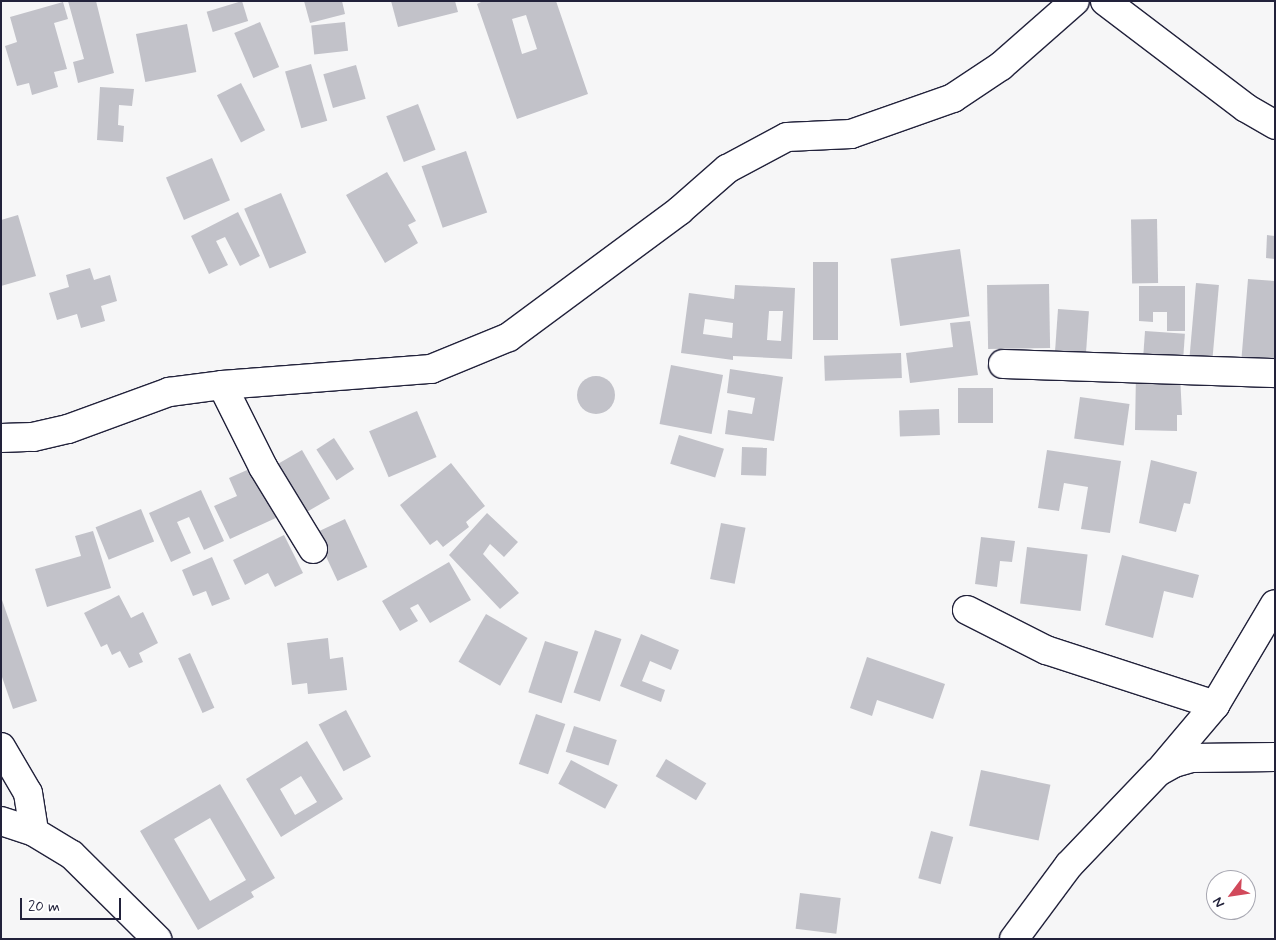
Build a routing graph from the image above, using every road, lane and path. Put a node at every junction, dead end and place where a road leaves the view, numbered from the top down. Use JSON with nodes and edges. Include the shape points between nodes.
{"nodes":[{"id":1,"x":1075,"y":1,"type":"edge"},
{"id":2,"x":1105,"y":1,"type":"edge"},
{"id":3,"x":1275,"y":125,"type":"edge"},
{"id":4,"x":1003,"y":364,"type":"dead end"},
{"id":5,"x":1275,"y":373,"type":"edge"},
{"id":6,"x":222,"y":384,"type":"junction"},
{"id":7,"x":1,"y":438,"type":"edge"},
{"id":8,"x":313,"y":549,"type":"dead end"},
{"id":9,"x":1275,"y":604,"type":"edge"},
{"id":10,"x":968,"y":610,"type":"dead end"},
{"id":11,"x":1215,"y":705,"type":"junction"},
{"id":12,"x":1,"y":747,"type":"edge"},
{"id":13,"x":1275,"y":757,"type":"edge"},
{"id":14,"x":1158,"y":772,"type":"junction"},
{"id":15,"x":1,"y":821,"type":"edge"},
{"id":16,"x":34,"y":832,"type":"junction"},
{"id":17,"x":157,"y":939,"type":"edge"},
{"id":18,"x":1014,"y":939,"type":"edge"}],
"edges":[{"from":1,"to":6,"type":"street","via":[[1001,66],[954,98],[851,134],[787,137],[727,169],[679,211],[509,337],[431,368]]},
{"from":2,"to":3,"type":"street","via":[[1246,108]]},
{"from":4,"to":5,"type":"street"},
{"from":6,"to":7,"type":"street","via":[[170,392],[68,429],[33,437]]},
{"from":6,"to":8,"type":"street","via":[[264,467]]},
{"from":9,"to":11,"type":"street"},
{"from":10,"to":11,"type":"street","via":[[1046,650]]},
{"from":11,"to":14,"type":"street"},
{"from":12,"to":16,"type":"street","via":[[28,793]]},
{"from":13,"to":14,"type":"street","via":[[1192,758]]},
{"from":14,"to":18,"type":"street","via":[[1070,865]]},
{"from":15,"to":16,"type":"street"},
{"from":16,"to":17,"type":"street","via":[[72,855]]}]}
